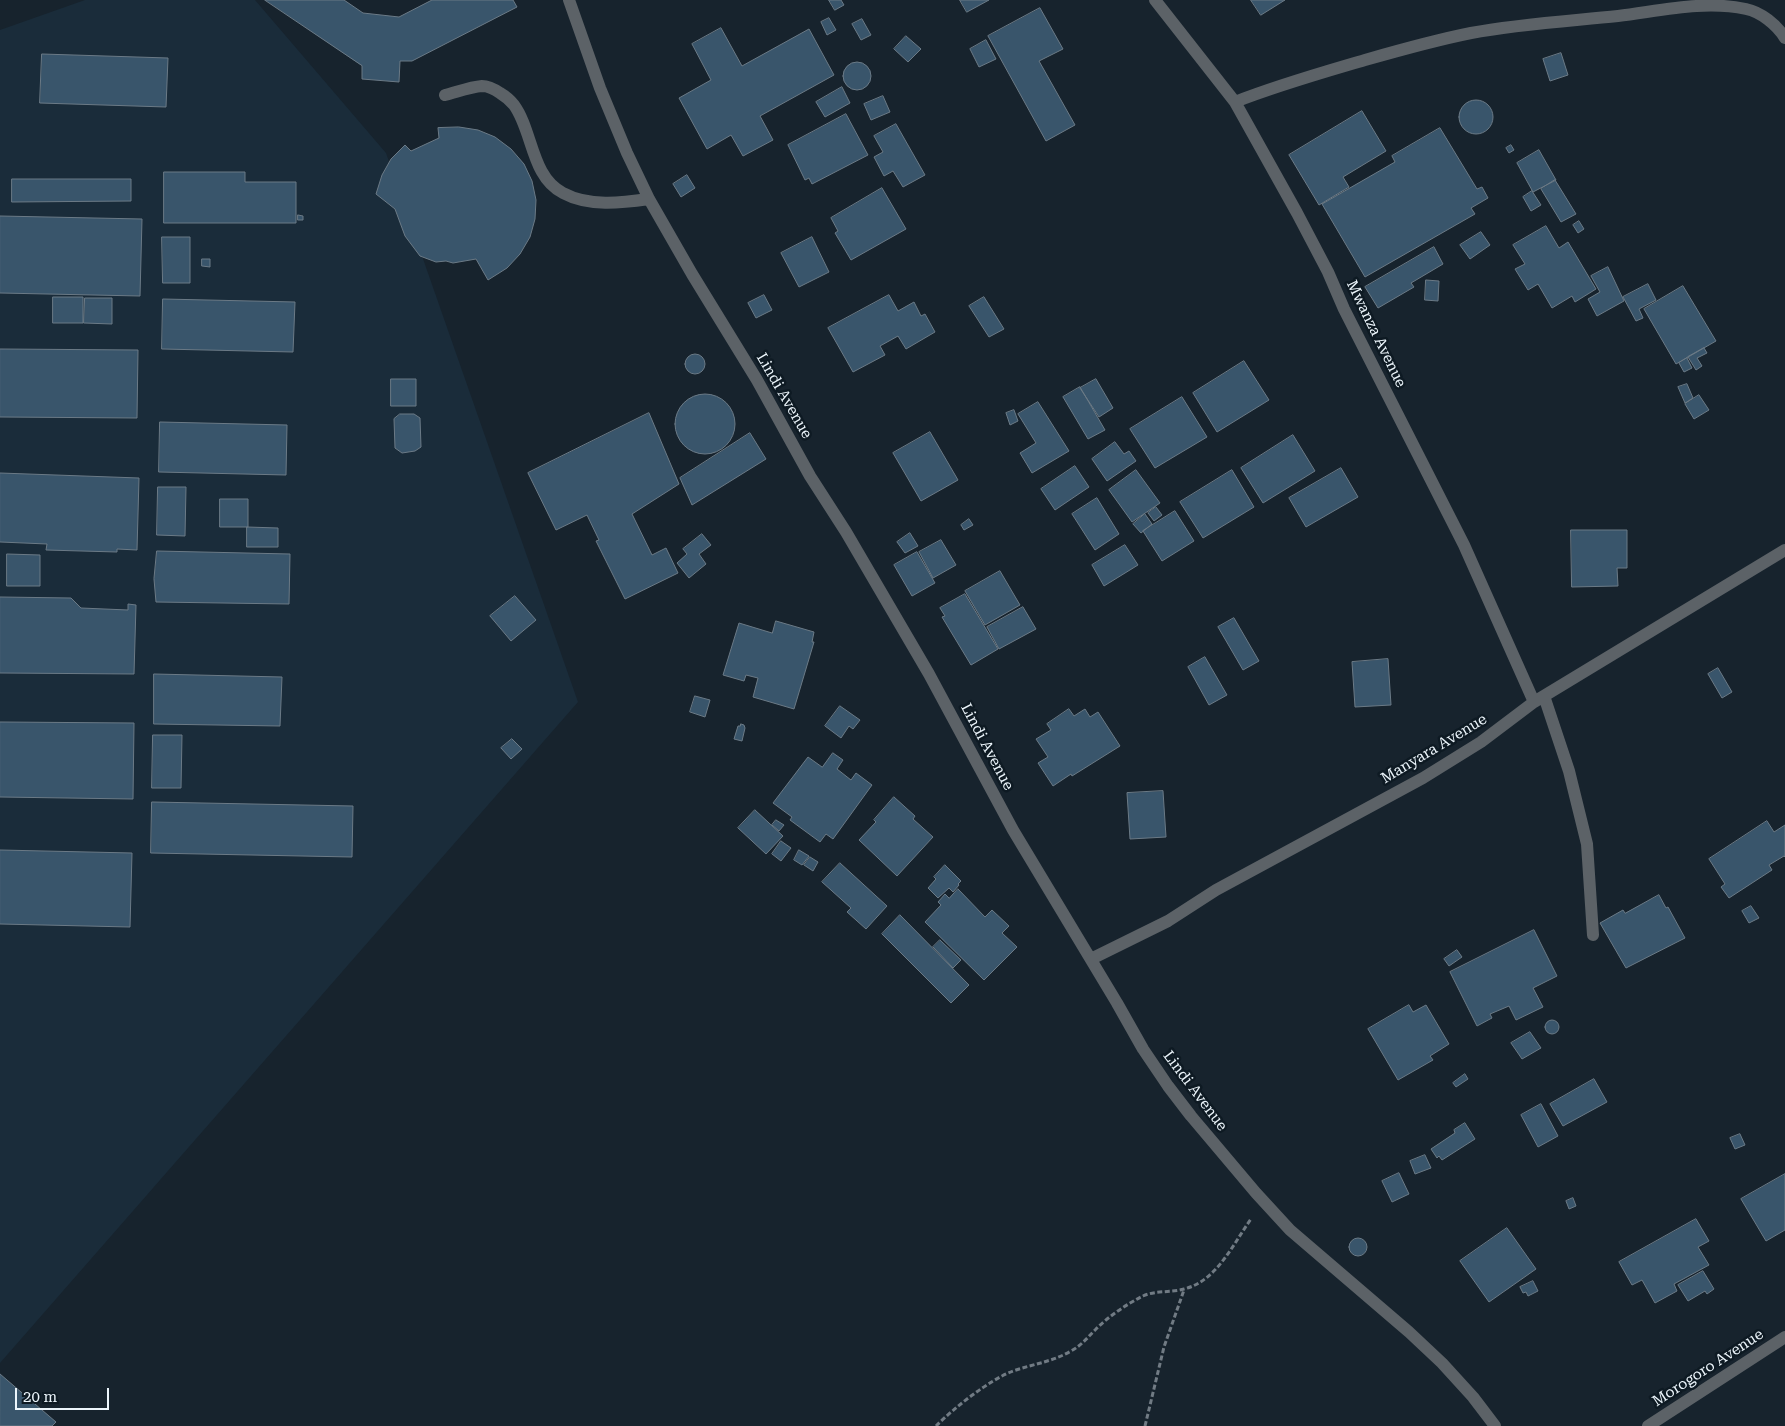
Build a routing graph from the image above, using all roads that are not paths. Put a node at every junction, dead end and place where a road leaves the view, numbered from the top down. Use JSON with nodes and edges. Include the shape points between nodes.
{"nodes":[{"id":1,"x":569,"y":0,"type":"edge"},
{"id":2,"x":1155,"y":0,"type":"edge"},
{"id":3,"x":1785,"y":38,"type":"edge"},
{"id":4,"x":445,"y":96,"type":"dead end"},
{"id":5,"x":1235,"y":102,"type":"junction"},
{"id":6,"x":649,"y":199,"type":"junction"},
{"id":7,"x":1785,"y":550,"type":"edge"},
{"id":8,"x":1539,"y":699,"type":"junction"},
{"id":9,"x":1593,"y":934,"type":"dead end"},
{"id":10,"x":1090,"y":959,"type":"junction"},
{"id":11,"x":1785,"y":1337,"type":"edge"},
{"id":12,"x":1495,"y":1426,"type":"edge"},
{"id":13,"x":1648,"y":1426,"type":"edge"}],
"edges":[{"from":1,"to":6,"type":"street","name":"Lindi Avenue","via":[[600,88]]},
{"from":2,"to":5,"type":"street","name":"Mwanza Avenue"},
{"from":3,"to":5,"type":"street","via":[[1759,13],[1746,9],[1679,7],[1472,33],[1294,81]]},
{"from":4,"to":6,"type":"street","via":[[484,86],[508,99],[520,115],[535,159],[554,187],[562,193],[592,202]]},
{"from":5,"to":8,"type":"street","name":"Mwanza Avenue","via":[[1328,272]]},
{"from":6,"to":10,"type":"street","name":"Lindi Avenue","via":[[929,674],[1013,830]]},
{"from":7,"to":8,"type":"street","name":"Manyara Avenue"},
{"from":8,"to":9,"type":"street","name":"Mwanza Avenue","via":[[1569,770],[1587,844]]},
{"from":8,"to":10,"type":"street","name":"Manyara Avenue","via":[[1481,742],[1423,778],[1216,890],[1168,921]]},
{"from":10,"to":12,"type":"street","name":"Lindi Avenue","via":[[1168,1086],[1238,1172],[1290,1230],[1442,1363]]},
{"from":11,"to":13,"type":"street","name":"Morogoro Avenue"}]}
